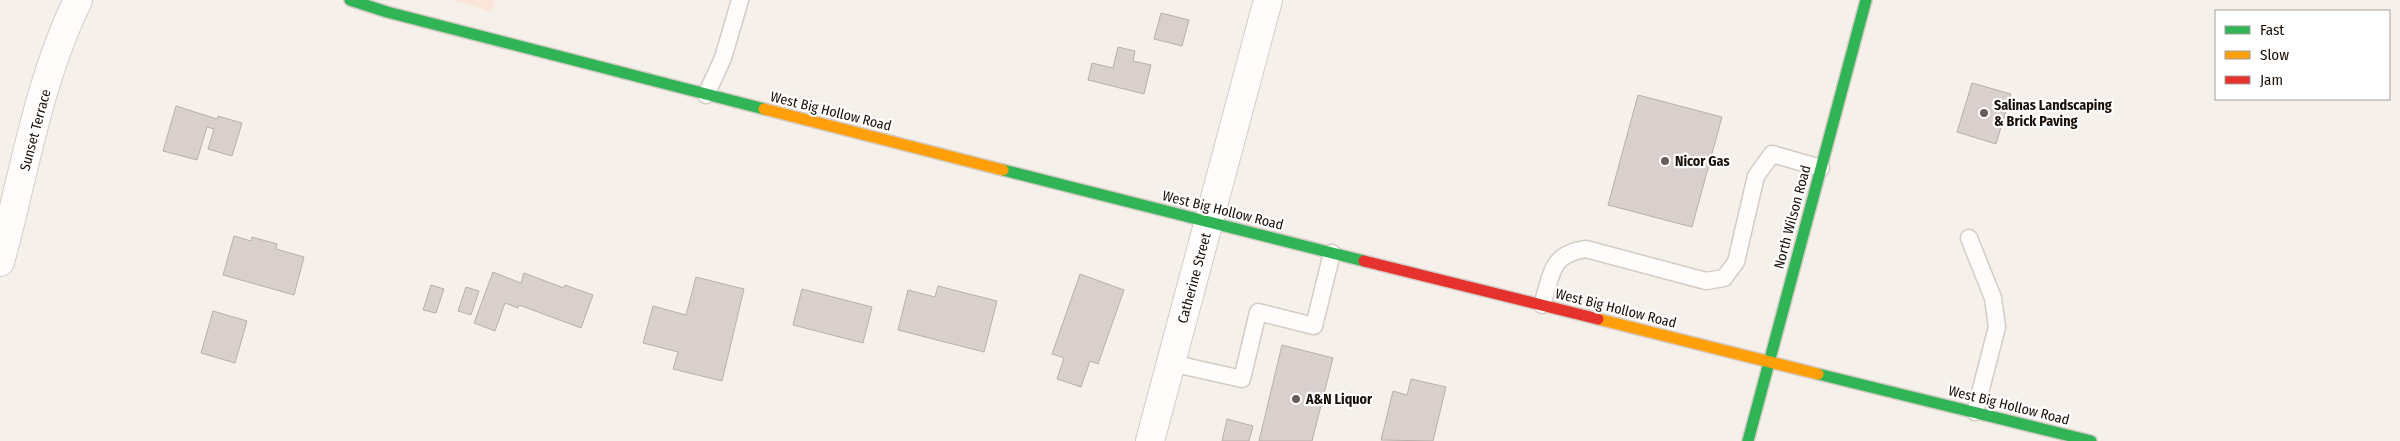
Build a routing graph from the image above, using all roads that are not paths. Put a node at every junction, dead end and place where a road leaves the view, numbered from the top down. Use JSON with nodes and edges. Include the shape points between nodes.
{"nodes":[{"id":1,"x":78,"y":0,"type":"edge"},
{"id":2,"x":350,"y":0,"type":"edge"},
{"id":3,"x":740,"y":0,"type":"edge"},
{"id":4,"x":1268,"y":0,"type":"edge"},
{"id":5,"x":1866,"y":0,"type":"edge"},
{"id":6,"x":706,"y":95,"type":"junction"},
{"id":7,"x":1821,"y":168,"type":"junction"},
{"id":8,"x":1208,"y":222,"type":"junction"},
{"id":9,"x":1969,"y":238,"type":"dead end"},
{"id":10,"x":1332,"y":253,"type":"junction"},
{"id":11,"x":0,"y":262,"type":"edge"},
{"id":12,"x":1542,"y":305,"type":"junction"},
{"id":13,"x":1769,"y":361,"type":"junction"},
{"id":14,"x":1171,"y":363,"type":"junction"},
{"id":15,"x":1975,"y":412,"type":"junction"},
{"id":16,"x":1150,"y":441,"type":"edge"},
{"id":17,"x":1748,"y":441,"type":"edge"},
{"id":18,"x":2091,"y":441,"type":"edge"}],
"edges":[{"from":1,"to":11,"type":"street","name":"Sunset Terrace","via":[[58,46]]},
{"from":2,"to":6,"type":"main road","name":"West Big Hollow Road"},
{"from":3,"to":6,"type":"lane","via":[[723,58]]},
{"from":4,"to":8,"type":"street","name":"Catherine Street"},
{"from":5,"to":7,"type":"main road","name":"North Wilson Road"},
{"from":6,"to":8,"type":"main road","name":"West Big Hollow Road"},
{"from":7,"to":12,"type":"lane","via":[[1772,154],[1756,176],[1736,262],[1724,278],[1706,281],[1586,249],[1568,251],[1554,265]]},
{"from":7,"to":13,"type":"main road","name":"North Wilson Road"},
{"from":8,"to":10,"type":"main road","name":"West Big Hollow Road"},
{"from":8,"to":14,"type":"street","name":"Catherine Street"},
{"from":9,"to":15,"type":"lane","via":[[1993,298],[1997,326]]},
{"from":10,"to":12,"type":"main road","name":"West Big Hollow Road"},
{"from":10,"to":14,"type":"lane","via":[[1314,326],[1258,312],[1242,379]]},
{"from":12,"to":13,"type":"main road","name":"West Big Hollow Road"},
{"from":13,"to":15,"type":"main road","name":"West Big Hollow Road"},
{"from":13,"to":17,"type":"main road","name":"North Wilson Road"},
{"from":14,"to":16,"type":"street","name":"Catherine Street"},
{"from":15,"to":18,"type":"main road","name":"West Big Hollow Road"}]}
